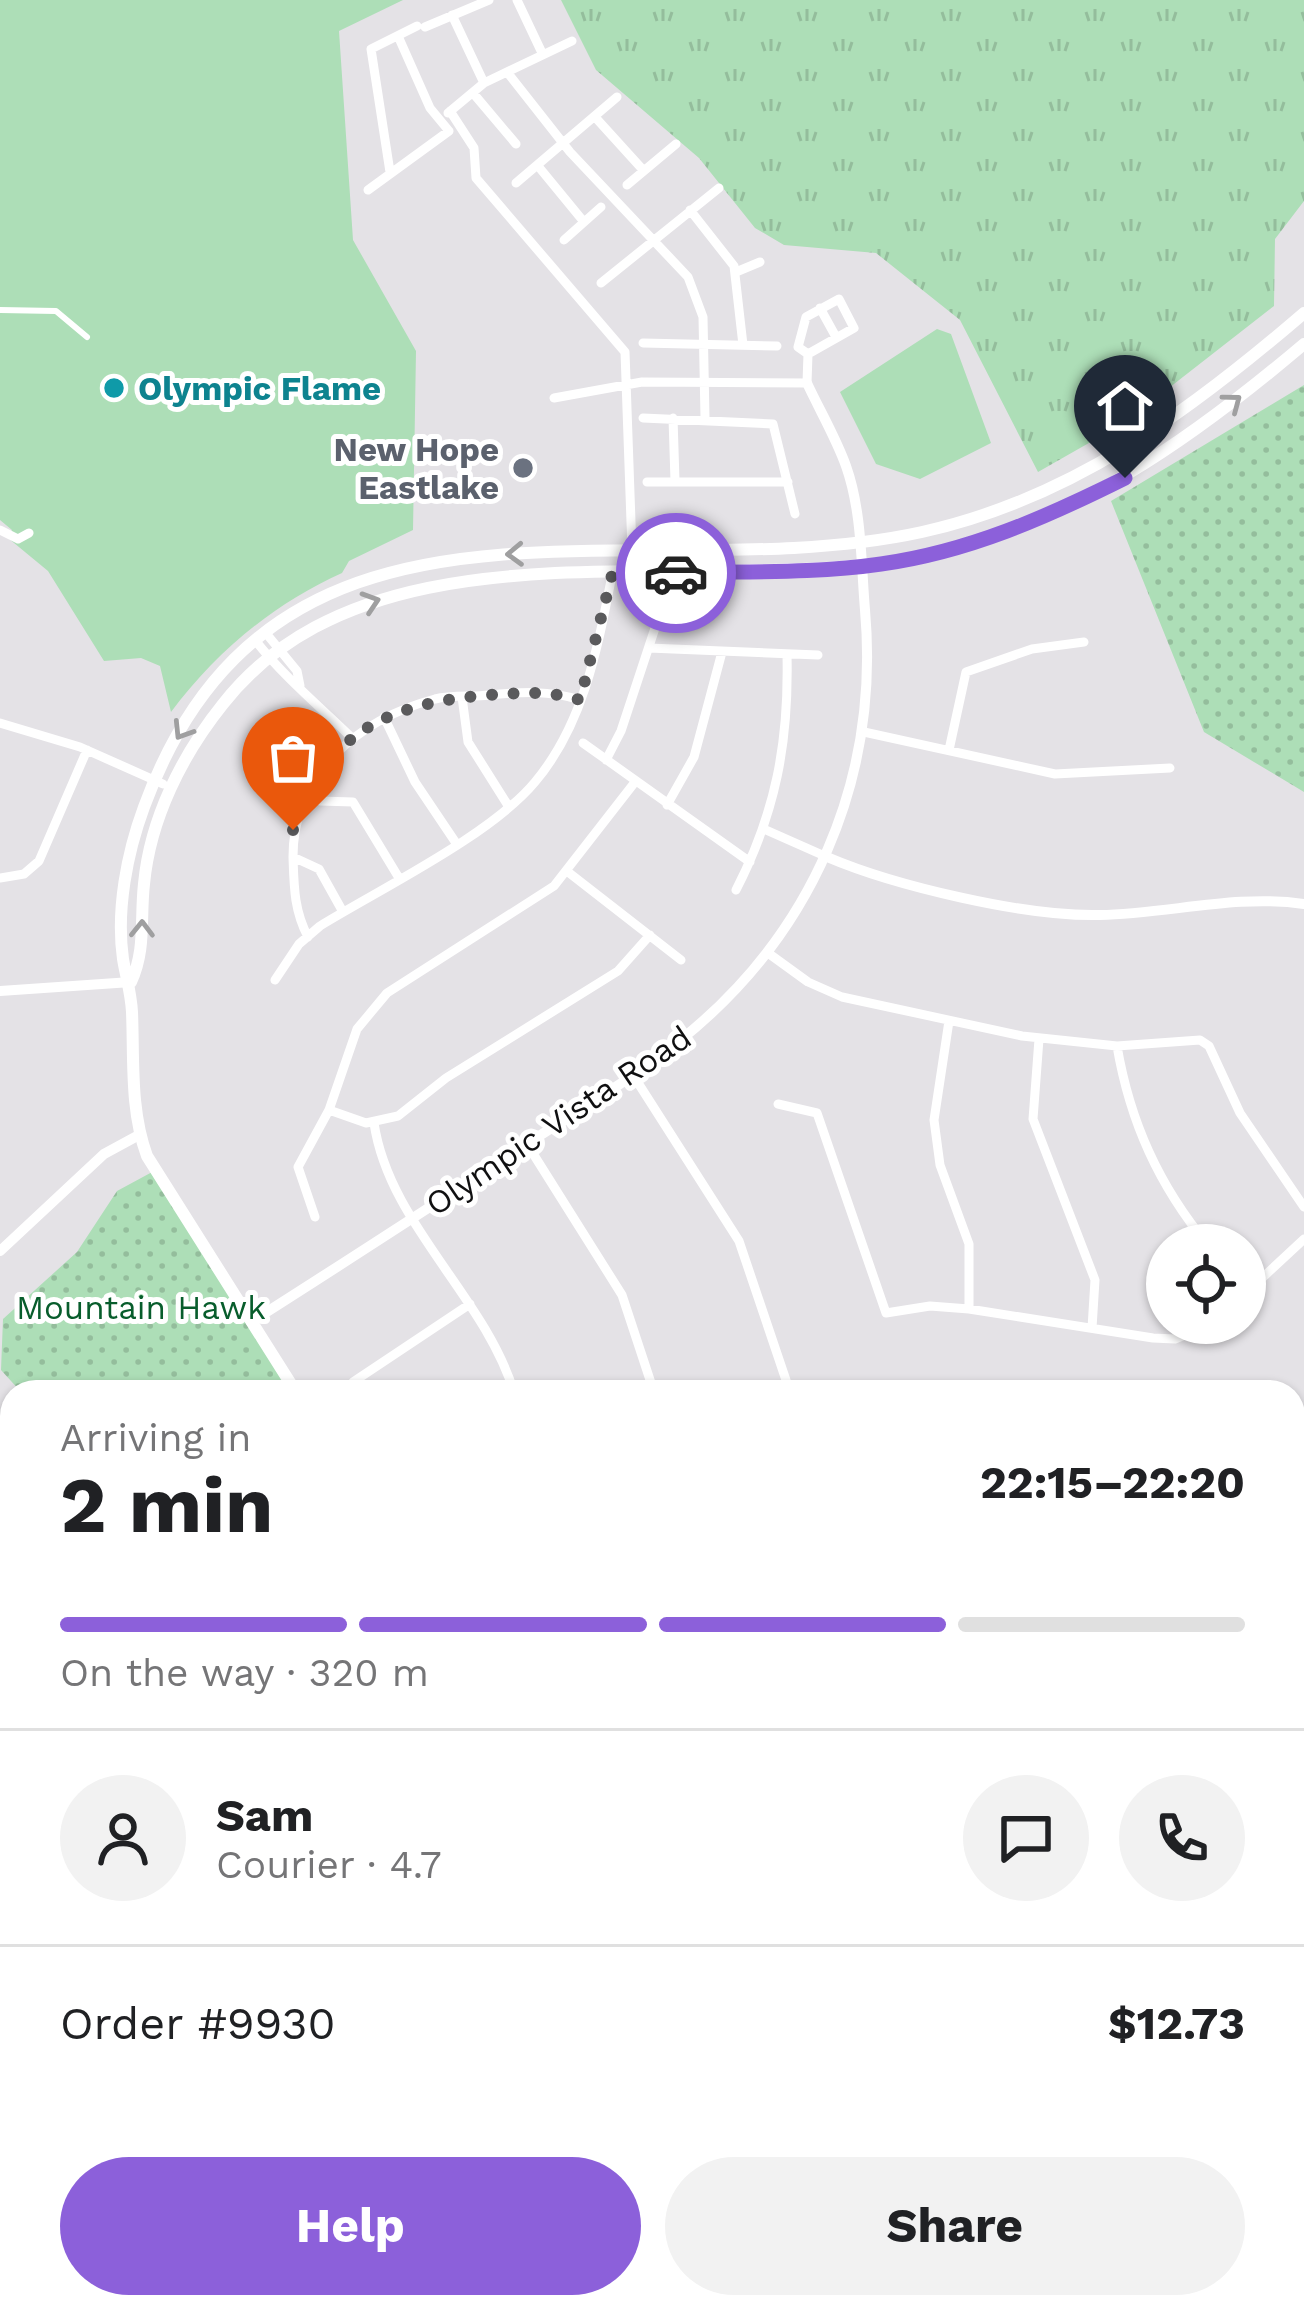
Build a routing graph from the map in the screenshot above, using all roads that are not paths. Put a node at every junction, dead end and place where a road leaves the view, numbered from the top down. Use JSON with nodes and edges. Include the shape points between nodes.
{"nodes":[{"id":1,"x":517,"y":0,"type":"edge"},
{"id":2,"x":485,"y":1,"type":"edge"},
{"id":3,"x":452,"y":15,"type":"junction"},
{"id":4,"x":398,"y":36,"type":"junction"},
{"id":5,"x":572,"y":41,"type":"dead end"},
{"id":6,"x":543,"y":55,"type":"junction"},
{"id":7,"x":507,"y":72,"type":"junction"},
{"id":8,"x":484,"y":83,"type":"junction"},
{"id":9,"x":473,"y":93,"type":"junction"},
{"id":10,"x":616,"y":97,"type":"dead end"},
{"id":11,"x":450,"y":111,"type":"junction"},
{"id":12,"x":595,"y":117,"type":"junction"},
{"id":13,"x":440,"y":119,"type":"junction"},
{"id":14,"x":566,"y":141,"type":"junction"},
{"id":15,"x":516,"y":144,"type":"dead end"},
{"id":16,"x":676,"y":144,"type":"dead end"},
{"id":17,"x":538,"y":166,"type":"junction"},
{"id":18,"x":644,"y":171,"type":"junction"},
{"id":19,"x":390,"y":172,"type":"junction"},
{"id":20,"x":516,"y":183,"type":"dead end"},
{"id":21,"x":627,"y":185,"type":"dead end"},
{"id":22,"x":719,"y":188,"type":"dead end"},
{"id":23,"x":368,"y":190,"type":"dead end"},
{"id":24,"x":602,"y":207,"type":"dead end"},
{"id":25,"x":690,"y":210,"type":"junction"},
{"id":26,"x":584,"y":222,"type":"junction"},
{"id":27,"x":654,"y":239,"type":"junction"},
{"id":28,"x":564,"y":241,"type":"dead end"},
{"id":29,"x":760,"y":262,"type":"dead end"},
{"id":30,"x":736,"y":272,"type":"junction"},
{"id":31,"x":601,"y":283,"type":"dead end"},
{"id":32,"x":820,"y":308,"type":"junction"},
{"id":33,"x":0,"y":310,"type":"edge"},
{"id":34,"x":1304,"y":314,"type":"edge"},
{"id":35,"x":87,"y":337,"type":"dead end"},
{"id":36,"x":836,"y":337,"type":"junction"},
{"id":37,"x":643,"y":343,"type":"dead end"},
{"id":38,"x":705,"y":344,"type":"junction"},
{"id":39,"x":1304,"y":344,"type":"edge"},
{"id":40,"x":743,"y":345,"type":"junction"},
{"id":41,"x":777,"y":346,"type":"dead end"},
{"id":42,"x":808,"y":354,"type":"junction"},
{"id":43,"x":704,"y":383,"type":"junction"},
{"id":44,"x":807,"y":383,"type":"junction"},
{"id":45,"x":628,"y":385,"type":"junction"},
{"id":46,"x":554,"y":398,"type":"dead end"},
{"id":47,"x":643,"y":418,"type":"dead end"},
{"id":48,"x":673,"y":418,"type":"junction"},
{"id":49,"x":705,"y":418,"type":"junction"},
{"id":50,"x":675,"y":481,"type":"junction"},
{"id":51,"x":647,"y":482,"type":"dead end"},
{"id":52,"x":788,"y":482,"type":"junction"},
{"id":53,"x":795,"y":514,"type":"dead end"},
{"id":54,"x":0,"y":530,"type":"edge"},
{"id":55,"x":29,"y":532,"type":"dead end"},
{"id":56,"x":860,"y":542,"type":"junction"},
{"id":57,"x":632,"y":550,"type":"junction"},
{"id":58,"x":862,"y":566,"type":"junction"},
{"id":59,"x":612,"y":575,"type":"junction"},
{"id":60,"x":656,"y":625,"type":"dead end"},
{"id":61,"x":260,"y":636,"type":"junction"},
{"id":62,"x":1084,"y":642,"type":"dead end"},
{"id":63,"x":649,"y":648,"type":"junction"},
{"id":64,"x":722,"y":652,"type":"junction"},
{"id":65,"x":274,"y":654,"type":"junction"},
{"id":66,"x":787,"y":655,"type":"junction"},
{"id":67,"x":818,"y":655,"type":"dead end"},
{"id":68,"x":462,"y":697,"type":"junction"},
{"id":69,"x":580,"y":700,"type":"junction"},
{"id":70,"x":385,"y":717,"type":"junction"},
{"id":71,"x":0,"y":723,"type":"edge"},
{"id":72,"x":864,"y":732,"type":"junction"},
{"id":73,"x":352,"y":738,"type":"junction"},
{"id":74,"x":583,"y":743,"type":"dead end"},
{"id":75,"x":87,"y":750,"type":"junction"},
{"id":76,"x":949,"y":750,"type":"junction"},
{"id":77,"x":606,"y":760,"type":"junction"},
{"id":78,"x":1170,"y":768,"type":"dead end"},
{"id":79,"x":155,"y":780,"type":"junction"},
{"id":80,"x":635,"y":782,"type":"junction"},
{"id":81,"x":172,"y":788,"type":"junction"},
{"id":82,"x":307,"y":792,"type":"junction"},
{"id":83,"x":667,"y":805,"type":"junction"},
{"id":84,"x":509,"y":807,"type":"junction"},
{"id":85,"x":766,"y":830,"type":"junction"},
{"id":86,"x":456,"y":843,"type":"junction"},
{"id":87,"x":293,"y":857,"type":"junction"},
{"id":88,"x":827,"y":857,"type":"junction"},
{"id":89,"x":751,"y":862,"type":"junction"},
{"id":90,"x":568,"y":872,"type":"junction"},
{"id":91,"x":0,"y":878,"type":"edge"},
{"id":92,"x":399,"y":878,"type":"junction"},
{"id":93,"x":736,"y":890,"type":"dead end"},
{"id":94,"x":1304,"y":904,"type":"edge"},
{"id":95,"x":343,"y":912,"type":"junction"},
{"id":96,"x":650,"y":934,"type":"junction"},
{"id":97,"x":308,"y":937,"type":"junction"},
{"id":98,"x":768,"y":953,"type":"junction"},
{"id":99,"x":681,"y":960,"type":"dead end"},
{"id":100,"x":275,"y":980,"type":"dead end"},
{"id":101,"x":131,"y":982,"type":"junction"},
{"id":102,"x":0,"y":992,"type":"edge"},
{"id":103,"x":949,"y":1021,"type":"junction"},
{"id":104,"x":1040,"y":1040,"type":"junction"},
{"id":105,"x":1117,"y":1046,"type":"junction"},
{"id":106,"x":633,"y":1076,"type":"junction"},
{"id":107,"x":778,"y":1104,"type":"dead end"},
{"id":108,"x":329,"y":1110,"type":"junction"},
{"id":109,"x":374,"y":1123,"type":"junction"},
{"id":110,"x":140,"y":1135,"type":"junction"},
{"id":111,"x":527,"y":1144,"type":"junction"},
{"id":112,"x":1304,"y":1207,"type":"edge"},
{"id":113,"x":316,"y":1217,"type":"dead end"},
{"id":114,"x":414,"y":1217,"type":"junction"},
{"id":115,"x":1192,"y":1224,"type":"edge"},
{"id":116,"x":1304,"y":1239,"type":"edge"},
{"id":117,"x":0,"y":1251,"type":"edge"},
{"id":118,"x":1266,"y":1272,"type":"edge"},
{"id":119,"x":470,"y":1304,"type":"junction"},
{"id":120,"x":969,"y":1309,"type":"junction"},
{"id":121,"x":251,"y":1322,"type":"junction"},
{"id":122,"x":1092,"y":1328,"type":"junction"},
{"id":123,"x":1146,"y":1335,"type":"edge"},
{"id":124,"x":288,"y":1380,"type":"edge"},
{"id":125,"x":355,"y":1380,"type":"edge"},
{"id":126,"x":508,"y":1380,"type":"edge"},
{"id":127,"x":650,"y":1380,"type":"edge"},
{"id":128,"x":786,"y":1380,"type":"edge"}],
"edges":[{"from":1,"to":6,"type":"street"},
{"from":2,"to":3,"type":"street"},
{"from":3,"to":4,"type":"street"},
{"from":3,"to":8,"type":"street"},
{"from":4,"to":13,"type":"street"},
{"from":4,"to":19,"type":"street","via":[[371,49]]},
{"from":5,"to":6,"type":"street"},
{"from":6,"to":7,"type":"street"},
{"from":7,"to":8,"type":"street"},
{"from":7,"to":14,"type":"street"},
{"from":8,"to":9,"type":"street"},
{"from":9,"to":11,"type":"street"},
{"from":9,"to":15,"type":"street"},
{"from":10,"to":12,"type":"street"},
{"from":11,"to":13,"type":"street"},
{"from":11,"to":45,"type":"street","via":[[474,148],[476,178],[625,352]]},
{"from":12,"to":14,"type":"street"},
{"from":12,"to":18,"type":"street"},
{"from":13,"to":19,"type":"street","via":[[449,131]]},
{"from":14,"to":17,"type":"street"},
{"from":14,"to":27,"type":"street"},
{"from":16,"to":18,"type":"street"},
{"from":17,"to":20,"type":"street"},
{"from":17,"to":26,"type":"street"},
{"from":18,"to":21,"type":"street"},
{"from":19,"to":23,"type":"street"},
{"from":22,"to":25,"type":"street"},
{"from":24,"to":26,"type":"street"},
{"from":25,"to":27,"type":"street"},
{"from":25,"to":30,"type":"street"},
{"from":26,"to":28,"type":"street"},
{"from":27,"to":31,"type":"street"},
{"from":27,"to":38,"type":"street","via":[[688,277]]},
{"from":29,"to":30,"type":"street"},
{"from":30,"to":40,"type":"street"},
{"from":32,"to":36,"type":"street"},
{"from":32,"to":36,"type":"street","via":[[842,302],[854,328]]},
{"from":32,"to":42,"type":"street","via":[[799,333]]},
{"from":33,"to":35,"type":"street","via":[[56,311]]},
{"from":34,"to":56,"type":"main road","via":[[1121,454],[1012,506]]},
{"from":36,"to":42,"type":"street"},
{"from":37,"to":38,"type":"street"},
{"from":38,"to":40,"type":"street"},
{"from":38,"to":43,"type":"street"},
{"from":58,"to":39,"type":"main road","one_way":true,"via":[[1017,529],[1125,478]]},
{"from":40,"to":41,"type":"street"},
{"from":42,"to":44,"type":"street"},
{"from":43,"to":44,"type":"street"},
{"from":43,"to":45,"type":"street"},
{"from":43,"to":49,"type":"street"},
{"from":44,"to":56,"type":"street","name":"Olympic Vista Road","via":[[848,470]]},
{"from":45,"to":46,"type":"street"},
{"from":45,"to":57,"type":"street"},
{"from":47,"to":48,"type":"street"},
{"from":48,"to":49,"type":"street"},
{"from":48,"to":50,"type":"street"},
{"from":49,"to":52,"type":"street","via":[[773,424]]},
{"from":50,"to":51,"type":"street"},
{"from":50,"to":52,"type":"street"},
{"from":52,"to":53,"type":"street"},
{"from":54,"to":55,"type":"street","via":[[18,539]]},
{"from":56,"to":57,"type":"main road"},
{"from":56,"to":58,"type":"street","name":"Olympic Vista Road"},
{"from":57,"to":61,"type":"main road","one_way":true,"via":[[411,565],[329,593]]},
{"from":58,"to":59,"type":"main road"},
{"from":58,"to":72,"type":"street","name":"Olympic Vista Road"},
{"from":65,"to":59,"type":"main road","one_way":true,"via":[[331,617],[424,586]]},
{"from":59,"to":69,"type":"street"},
{"from":60,"to":63,"type":"street"},
{"from":61,"to":65,"type":"street"},
{"from":61,"to":79,"type":"main road","one_way":true,"via":[[210,690]]},
{"from":62,"to":76,"type":"street","via":[[966,671]]},
{"from":63,"to":64,"type":"street"},
{"from":63,"to":77,"type":"street"},
{"from":64,"to":66,"type":"street"},
{"from":64,"to":83,"type":"street","via":[[694,757]]},
{"from":65,"to":73,"type":"street","via":[[286,679]]},
{"from":65,"to":81,"type":"main road","via":[[223,704]]},
{"from":66,"to":67,"type":"street"},
{"from":66,"to":85,"type":"street","via":[[786,746]]},
{"from":68,"to":69,"type":"street","via":[[524,692]]},
{"from":68,"to":70,"type":"street"},
{"from":68,"to":84,"type":"street","via":[[468,742]]},
{"from":69,"to":84,"type":"street","via":[[552,758]]},
{"from":70,"to":73,"type":"street"},
{"from":70,"to":86,"type":"street"},
{"from":71,"to":75,"type":"street"},
{"from":72,"to":76,"type":"street"},
{"from":72,"to":88,"type":"street","name":"Olympic Vista Road"},
{"from":73,"to":82,"type":"street"},
{"from":74,"to":77,"type":"street"},
{"from":75,"to":79,"type":"street"},
{"from":75,"to":91,"type":"street","via":[[39,862]]},
{"from":76,"to":78,"type":"street","via":[[1076,776]]},
{"from":77,"to":80,"type":"street"},
{"from":79,"to":81,"type":"street"},
{"from":79,"to":101,"type":"main road","via":[[125,890],[123,960]]},
{"from":80,"to":83,"type":"street"},
{"from":80,"to":90,"type":"street"},
{"from":101,"to":81,"type":"main road","one_way":true,"via":[[142,958],[147,863]]},
{"from":82,"to":87,"type":"street"},
{"from":82,"to":92,"type":"street","via":[[320,801],[353,802]]},
{"from":83,"to":89,"type":"street"},
{"from":84,"to":86,"type":"street"},
{"from":85,"to":88,"type":"street"},
{"from":85,"to":89,"type":"street"},
{"from":86,"to":92,"type":"street"},
{"from":87,"to":95,"type":"street","via":[[319,869]]},
{"from":87,"to":97,"type":"street","via":[[294,903]]},
{"from":88,"to":94,"type":"street","via":[[883,877],[1065,914]]},
{"from":88,"to":98,"type":"street","name":"Olympic Vista Road"},
{"from":89,"to":93,"type":"street"},
{"from":90,"to":96,"type":"street"},
{"from":90,"to":108,"type":"street","via":[[376,1002],[357,1029]]},
{"from":92,"to":95,"type":"street"},
{"from":95,"to":97,"type":"street"},
{"from":96,"to":99,"type":"street"},
{"from":96,"to":109,"type":"street","via":[[618,970],[405,1112]]},
{"from":97,"to":100,"type":"street"},
{"from":98,"to":103,"type":"street","via":[[842,997]]},
{"from":98,"to":106,"type":"street","name":"Olympic Vista Road","via":[[704,1021]]},
{"from":101,"to":102,"type":"street"},
{"from":101,"to":110,"type":"main road"},
{"from":103,"to":104,"type":"street"},
{"from":103,"to":120,"type":"street","via":[[934,1120],[940,1165],[969,1244]]},
{"from":104,"to":105,"type":"street"},
{"from":104,"to":122,"type":"street","via":[[1033,1119],[1095,1280]]},
{"from":105,"to":112,"type":"street","via":[[1209,1046],[1240,1113]]},
{"from":105,"to":115,"type":"street","via":[[1145,1147]]},
{"from":106,"to":111,"type":"street","name":"Olympic Vista Road"},
{"from":106,"to":128,"type":"street","via":[[739,1240]]},
{"from":107,"to":120,"type":"street","via":[[818,1113],[880,1307],[895,1314]]},
{"from":108,"to":109,"type":"street"},
{"from":108,"to":113,"type":"street","via":[[298,1167]]},
{"from":109,"to":114,"type":"street","via":[[382,1161]]},
{"from":110,"to":117,"type":"street","via":[[104,1154]]},
{"from":110,"to":121,"type":"main road","via":[[171,1201]]},
{"from":111,"to":114,"type":"street","name":"Olympic Vista Road"},
{"from":111,"to":127,"type":"street","via":[[622,1294]]},
{"from":114,"to":119,"type":"street"},
{"from":114,"to":121,"type":"street","name":"Olympic Vista Road"},
{"from":116,"to":118,"type":"street"},
{"from":119,"to":125,"type":"street"},
{"from":119,"to":126,"type":"street"},
{"from":120,"to":122,"type":"street"},
{"from":121,"to":124,"type":"main road"},
{"from":122,"to":123,"type":"street"}]}
